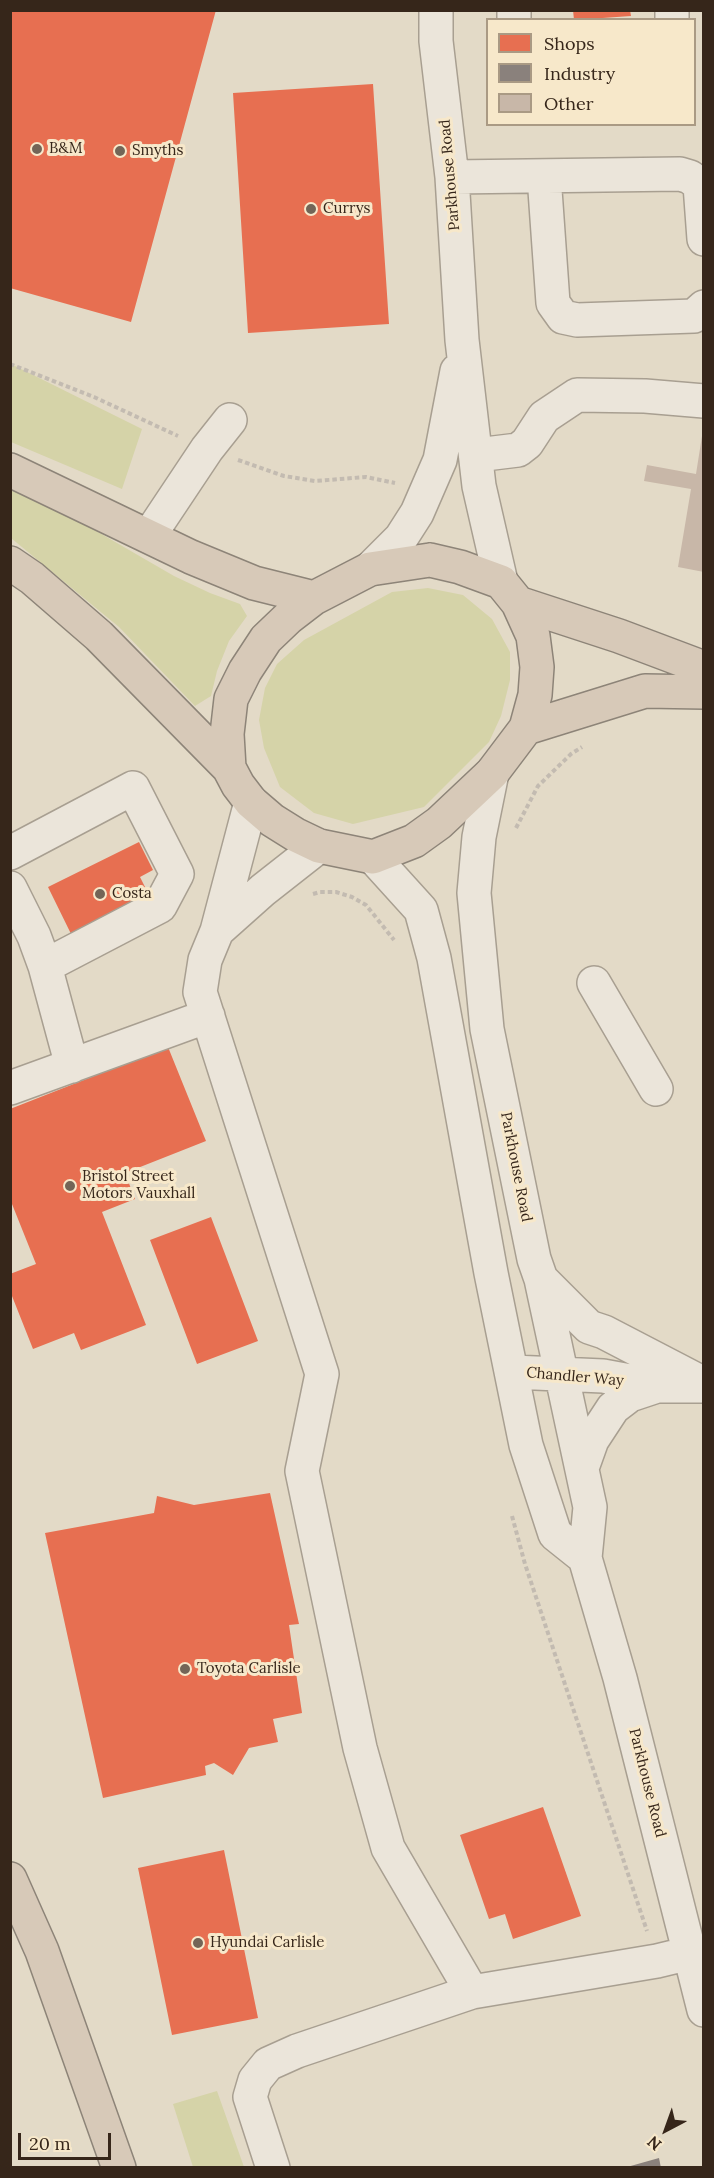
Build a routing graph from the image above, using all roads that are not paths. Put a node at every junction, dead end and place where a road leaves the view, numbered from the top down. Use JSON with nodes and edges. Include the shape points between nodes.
{"nodes":[{"id":1,"x":436,"y":10,"type":"edge"},
{"id":2,"x":697,"y":170,"type":"edge"},
{"id":3,"x":544,"y":176,"type":"junction"},
{"id":4,"x":452,"y":177,"type":"junction"},
{"id":5,"x":704,"y":239,"type":"edge"},
{"id":6,"x":703,"y":308,"type":"edge"},
{"id":7,"x":462,"y":340,"type":"junction"},
{"id":8,"x":704,"y":401,"type":"edge"},
{"id":9,"x":230,"y":420,"type":"dead end"},
{"id":10,"x":477,"y":455,"type":"junction"},
{"id":11,"x":10,"y":470,"type":"edge"},
{"id":12,"x":148,"y":536,"type":"junction"},
{"id":13,"x":10,"y":563,"type":"edge"},
{"id":14,"x":370,"y":568,"type":"junction"},
{"id":15,"x":510,"y":593,"type":"junction"},
{"id":16,"x":314,"y":598,"type":"junction"},
{"id":17,"x":704,"y":668,"type":"edge"},
{"id":18,"x":704,"y":692,"type":"edge"},
{"id":19,"x":526,"y":728,"type":"junction"},
{"id":20,"x":229,"y":768,"type":"junction"},
{"id":21,"x":492,"y":773,"type":"junction"},
{"id":22,"x":251,"y":802,"type":"junction"},
{"id":23,"x":319,"y":846,"type":"junction"},
{"id":24,"x":10,"y":853,"type":"edge"},
{"id":25,"x":374,"y":856,"type":"junction"},
{"id":26,"x":10,"y":888,"type":"edge"},
{"id":27,"x":217,"y":931,"type":"junction"},
{"id":28,"x":45,"y":966,"type":"junction"},
{"id":29,"x":594,"y":983,"type":"dead end"},
{"id":30,"x":208,"y":1016,"type":"junction"},
{"id":31,"x":72,"y":1066,"type":"junction"},
{"id":32,"x":10,"y":1088,"type":"edge"},
{"id":33,"x":656,"y":1089,"type":"dead end"},
{"id":34,"x":541,"y":1279,"type":"junction"},
{"id":35,"x":589,"y":1327,"type":"junction"},
{"id":36,"x":553,"y":1336,"type":"junction"},
{"id":37,"x":513,"y":1372,"type":"junction"},
{"id":38,"x":561,"y":1374,"type":"junction"},
{"id":39,"x":704,"y":1385,"type":"edge"},
{"id":40,"x":657,"y":1386,"type":"junction"},
{"id":41,"x":582,"y":1468,"type":"junction"},
{"id":42,"x":585,"y":1558,"type":"junction"},
{"id":43,"x":10,"y":1879,"type":"edge"},
{"id":44,"x":690,"y":1953,"type":"junction"},
{"id":45,"x":472,"y":1992,"type":"junction"},
{"id":46,"x":704,"y":2010,"type":"edge"},
{"id":47,"x":119,"y":2168,"type":"edge"},
{"id":48,"x":273,"y":2168,"type":"edge"}],
"edges":[{"from":1,"to":4,"type":"street","name":"Parkhouse Road"},
{"from":2,"to":3,"type":"street","via":[[680,174]]},
{"from":2,"to":5,"type":"street"},
{"from":3,"to":4,"type":"street"},
{"from":3,"to":6,"type":"street","via":[[553,303],[563,317],[576,320],[694,316]]},
{"from":4,"to":7,"type":"street","name":"Parkhouse Road"},
{"from":7,"to":10,"type":"street","name":"Parkhouse Road"},
{"from":7,"to":14,"type":"street","name":"Parkhouse Road","via":[[440,460],[417,513],[400,538]]},
{"from":8,"to":10,"type":"street","via":[[577,395],[544,417],[518,450]]},
{"from":9,"to":12,"type":"street"},
{"from":10,"to":15,"type":"street","name":"Parkhouse Road","via":[[479,486]]},
{"from":11,"to":12,"type":"highway"},
{"from":12,"to":16,"type":"highway","via":[[254,583]]},
{"from":13,"to":20,"type":"highway","via":[[99,636]]},
{"from":14,"to":15,"type":"highway","via":[[430,560],[460,567]]},
{"from":14,"to":16,"type":"highway"},
{"from":15,"to":17,"type":"highway"},
{"from":15,"to":19,"type":"highway","via":[[532,636],[537,667],[535,695]]},
{"from":16,"to":20,"type":"highway","via":[[266,639],[245,670],[231,699]]},
{"from":18,"to":19,"type":"highway","via":[[645,691]]},
{"from":19,"to":21,"type":"highway"},
{"from":20,"to":22,"type":"highway"},
{"from":21,"to":25,"type":"highway","via":[[414,841]]},
{"from":21,"to":34,"type":"street","name":"Parkhouse Road","via":[[479,837],[474,893],[487,1029]]},
{"from":22,"to":23,"type":"highway","via":[[272,820]]},
{"from":22,"to":27,"type":"street"},
{"from":23,"to":25,"type":"highway"},
{"from":23,"to":27,"type":"street"},
{"from":24,"to":28,"type":"street","via":[[133,788],[177,874],[160,906]]},
{"from":25,"to":37,"type":"street","via":[[421,910],[434,958],[491,1274]]},
{"from":26,"to":28,"type":"street"},
{"from":27,"to":30,"type":"street","via":[[205,960],[200,992]]},
{"from":28,"to":31,"type":"street"},
{"from":29,"to":33,"type":"street"},
{"from":30,"to":31,"type":"street"},
{"from":30,"to":45,"type":"street","via":[[322,1374],[302,1471],[360,1748],[388,1848]]},
{"from":31,"to":32,"type":"street"},
{"from":34,"to":35,"type":"street","name":"Chandler Way"},
{"from":34,"to":36,"type":"street","name":"Parkhouse Road"},
{"from":35,"to":36,"type":"street","name":"Chandler Way"},
{"from":35,"to":39,"type":"street","name":"Chandler Way"},
{"from":36,"to":37,"type":"street","name":"Chandler Way","via":[[534,1347]]},
{"from":36,"to":38,"type":"street","name":"Parkhouse Road"},
{"from":37,"to":38,"type":"street","name":"Chandler Way"},
{"from":37,"to":42,"type":"street","via":[[526,1445],[555,1534]]},
{"from":38,"to":40,"type":"street","name":"Chandler Way","via":[[603,1376]]},
{"from":38,"to":41,"type":"street","name":"Parkhouse Road"},
{"from":39,"to":40,"type":"street","name":"Chandler Way"},
{"from":40,"to":41,"type":"street","name":"Chandler Way","via":[[630,1395],[614,1408],[592,1440]]},
{"from":41,"to":42,"type":"street","name":"Parkhouse Road","via":[[590,1507]]},
{"from":42,"to":44,"type":"street","name":"Parkhouse Road"},
{"from":43,"to":47,"type":"highway","via":[[42,1951]]},
{"from":44,"to":45,"type":"street"},
{"from":44,"to":46,"type":"street","name":"Parkhouse Road"},
{"from":45,"to":48,"type":"street","via":[[268,2064],[255,2080],[250,2097]]}]}
